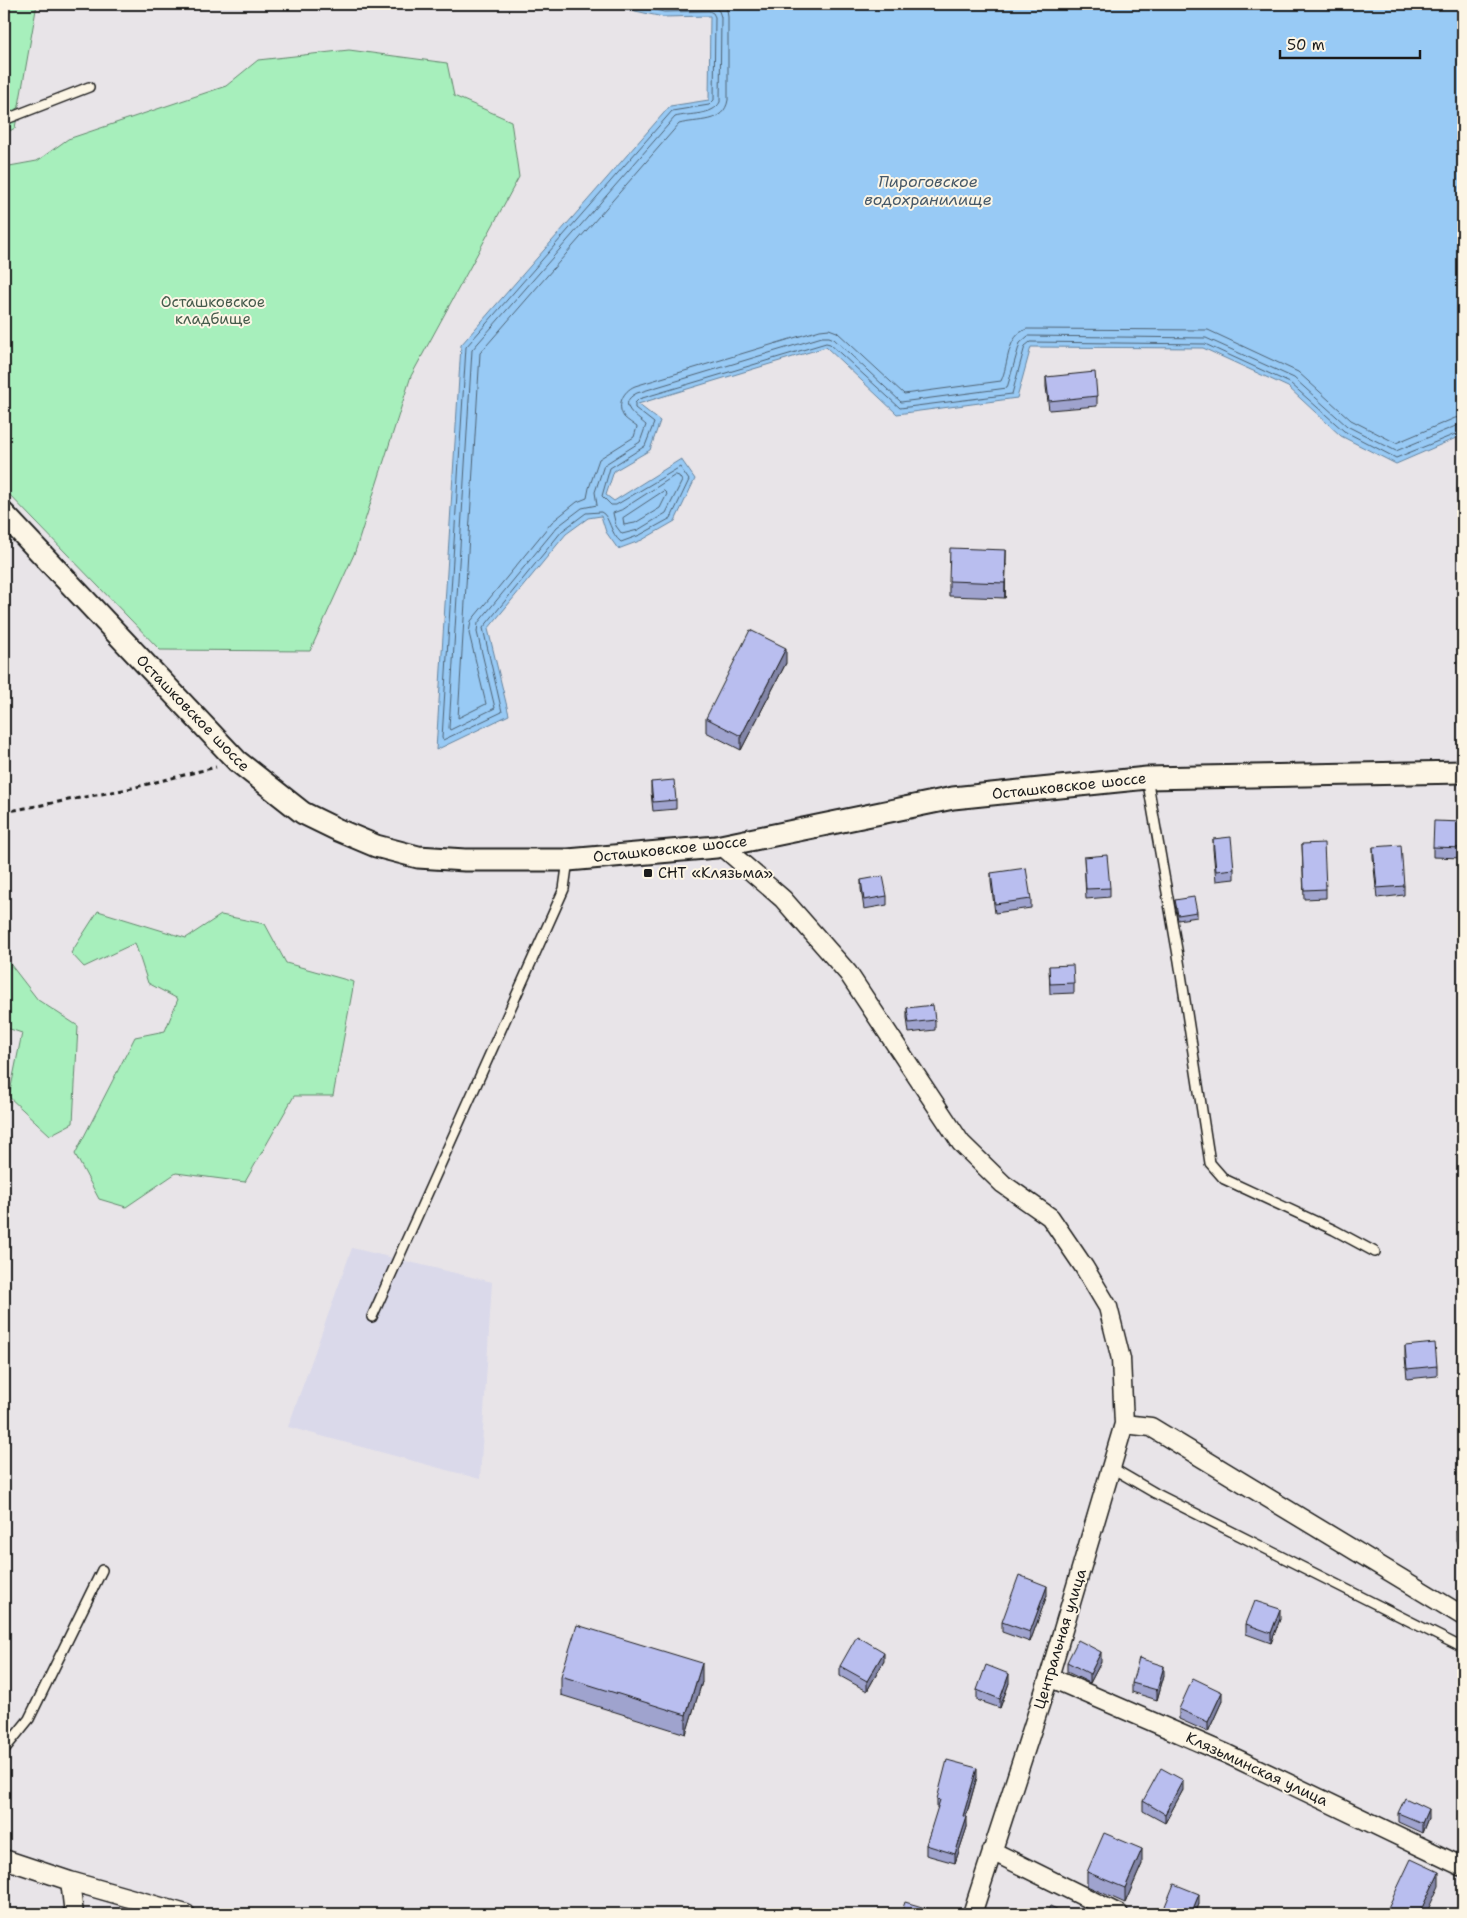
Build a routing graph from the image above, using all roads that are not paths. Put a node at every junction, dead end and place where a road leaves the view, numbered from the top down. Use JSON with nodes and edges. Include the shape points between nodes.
{"nodes":[{"id":1,"x":89,"y":87,"type":"dead end"},
{"id":2,"x":4,"y":120,"type":"edge"},
{"id":3,"x":4,"y":514,"type":"edge"},
{"id":4,"x":1463,"y":772,"type":"edge"},
{"id":5,"x":1146,"y":778,"type":"junction"},
{"id":6,"x":722,"y":846,"type":"junction"},
{"id":7,"x":568,"y":860,"type":"junction"},
{"id":8,"x":1375,"y":1252,"type":"dead end"},
{"id":9,"x":372,"y":1317,"type":"dead end"},
{"id":10,"x":1124,"y":1424,"type":"junction"},
{"id":11,"x":1112,"y":1468,"type":"junction"},
{"id":12,"x":102,"y":1570,"type":"dead end"},
{"id":13,"x":1463,"y":1616,"type":"edge"},
{"id":14,"x":1463,"y":1648,"type":"edge"},
{"id":15,"x":1049,"y":1677,"type":"junction"},
{"id":16,"x":4,"y":1750,"type":"edge"},
{"id":17,"x":992,"y":1851,"type":"junction"},
{"id":18,"x":4,"y":1860,"type":"edge"},
{"id":19,"x":1463,"y":1867,"type":"edge"},
{"id":20,"x":70,"y":1882,"type":"junction"},
{"id":21,"x":74,"y":1914,"type":"edge"},
{"id":22,"x":186,"y":1914,"type":"edge"},
{"id":23,"x":972,"y":1914,"type":"edge"},
{"id":24,"x":1120,"y":1914,"type":"edge"}],
"edges":[{"from":1,"to":2,"type":"lane"},
{"from":3,"to":7,"type":"street","name":"Осташковское шоссе","via":[[237,761],[303,813],[376,846],[418,857]]},
{"from":4,"to":5,"type":"street","name":"Осташковское шоссе"},
{"from":5,"to":6,"type":"street","name":"Осташковское шоссе","via":[[953,798]]},
{"from":5,"to":8,"type":"lane","via":[[1210,1163],[1224,1179]]},
{"from":6,"to":7,"type":"street","name":"Осташковское шоссе"},
{"from":6,"to":10,"type":"street","name":"Центральная улица","via":[[783,899],[848,973],[961,1143],[1003,1184],[1050,1217],[1108,1307],[1121,1359]]},
{"from":7,"to":9,"type":"lane","via":[[564,889]]},
{"from":10,"to":11,"type":"street","name":"Центральная улица"},
{"from":10,"to":13,"type":"street","via":[[1151,1427]]},
{"from":11,"to":14,"type":"lane","via":[[1155,1493]]},
{"from":11,"to":15,"type":"street","name":"Центральная улица"},
{"from":12,"to":16,"type":"lane","via":[[29,1719]]},
{"from":15,"to":17,"type":"street","name":"Центральная улица"},
{"from":15,"to":19,"type":"street","name":"Клязьминская улица","via":[[1227,1754]]},
{"from":17,"to":23,"type":"street","name":"Центральная улица"},
{"from":17,"to":24,"type":"street"},
{"from":18,"to":20,"type":"street"},
{"from":20,"to":21,"type":"street"},
{"from":20,"to":22,"type":"street"}]}
